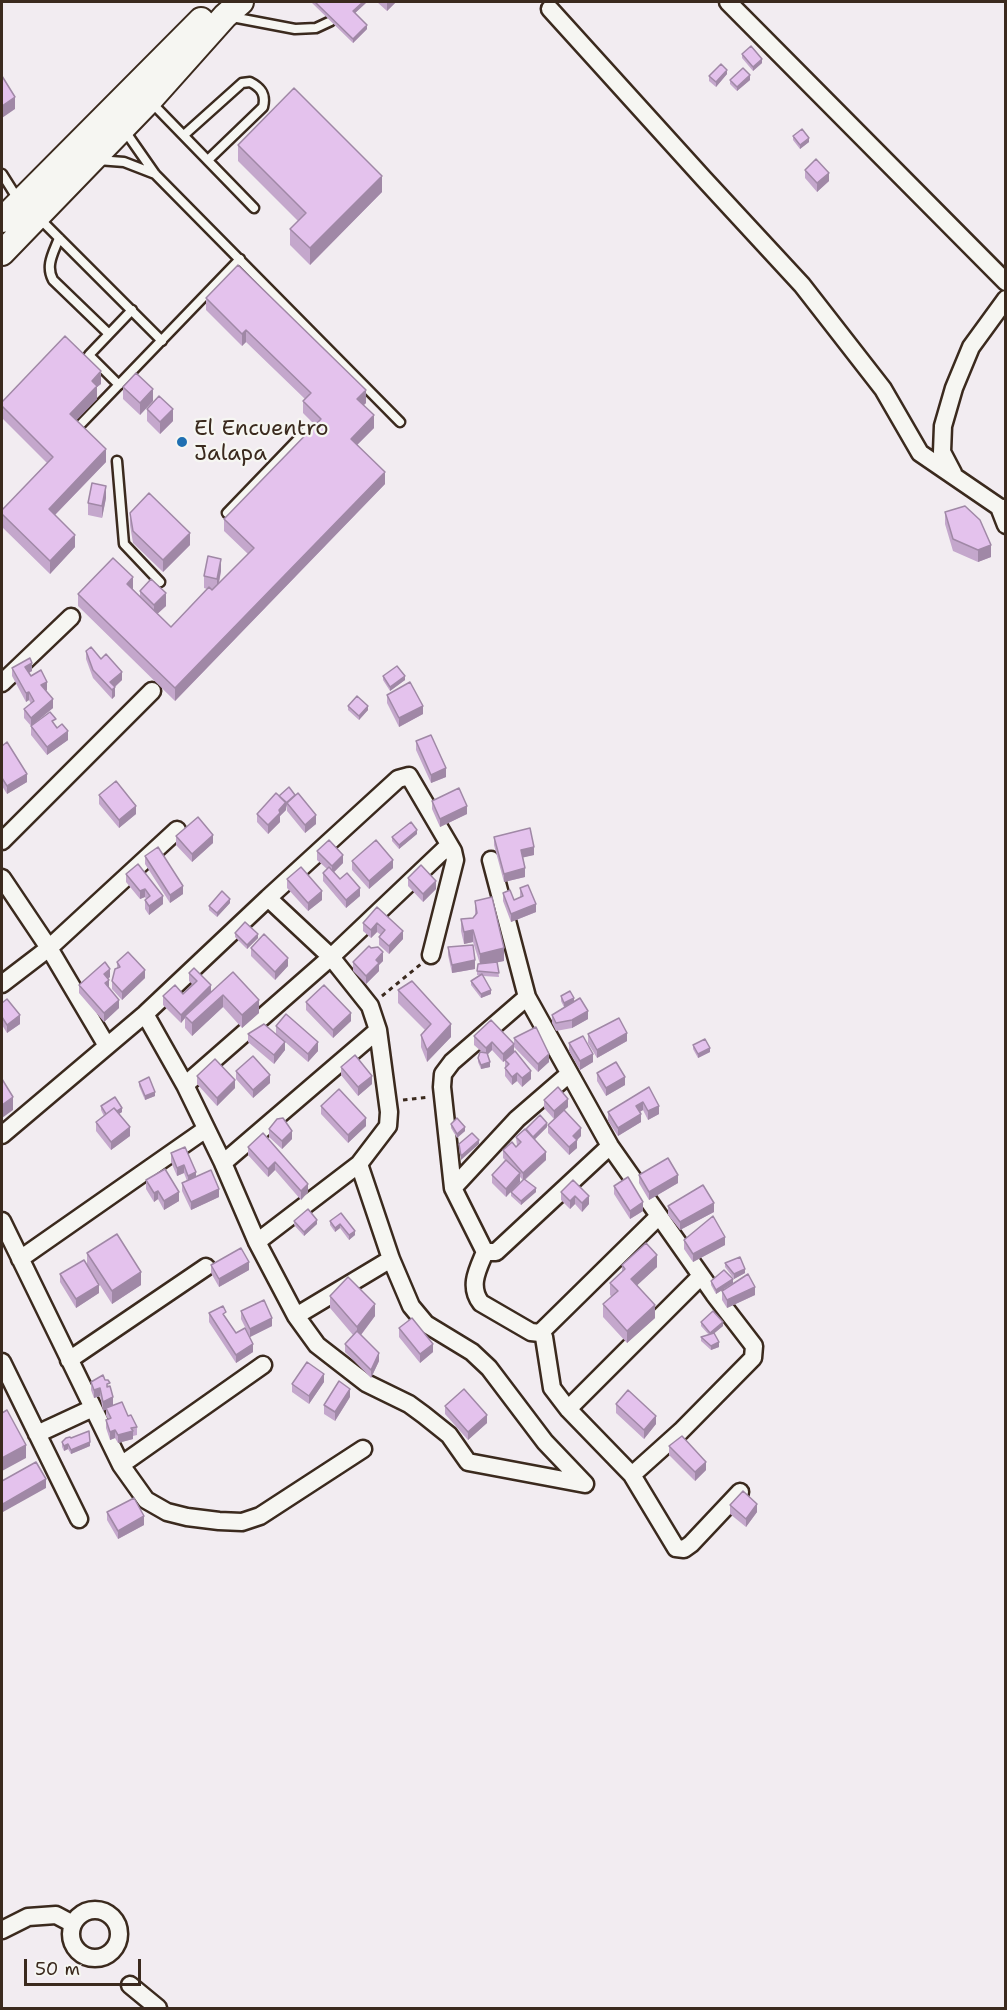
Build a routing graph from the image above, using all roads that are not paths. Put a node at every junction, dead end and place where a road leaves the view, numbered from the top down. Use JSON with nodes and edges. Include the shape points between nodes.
{"nodes":[{"id":1,"x":728,"y":2,"type":"edge"},
{"id":2,"x":228,"y":6,"type":"edge"},
{"id":3,"x":550,"y":9,"type":"dead end"},
{"id":4,"x":331,"y":21,"type":"edge"},
{"id":5,"x":150,"y":100,"type":"junction"},
{"id":6,"x":123,"y":128,"type":"junction"},
{"id":7,"x":184,"y":135,"type":"junction"},
{"id":8,"x":92,"y":159,"type":"junction"},
{"id":9,"x":208,"y":160,"type":"junction"},
{"id":10,"x":2,"y":174,"type":"edge"},
{"id":11,"x":155,"y":174,"type":"junction"},
{"id":12,"x":254,"y":208,"type":"dead end"},
{"id":13,"x":28,"y":209,"type":"junction"},
{"id":14,"x":2,"y":220,"type":"edge"},
{"id":15,"x":59,"y":238,"type":"junction"},
{"id":16,"x":2,"y":253,"type":"edge"},
{"id":17,"x":240,"y":259,"type":"junction"},
{"id":18,"x":1005,"y":282,"type":"edge"},
{"id":19,"x":1005,"y":299,"type":"edge"},
{"id":20,"x":132,"y":310,"type":"junction"},
{"id":21,"x":109,"y":334,"type":"junction"},
{"id":22,"x":162,"y":341,"type":"junction"},
{"id":23,"x":119,"y":385,"type":"junction"},
{"id":24,"x":400,"y":422,"type":"dead end"},
{"id":25,"x":80,"y":425,"type":"edge"},
{"id":26,"x":306,"y":432,"type":"edge"},
{"id":27,"x":117,"y":460,"type":"dead end"},
{"id":28,"x":953,"y":474,"type":"junction"},
{"id":29,"x":1002,"y":508,"type":"edge"},
{"id":30,"x":227,"y":513,"type":"edge"},
{"id":31,"x":1005,"y":525,"type":"edge"},
{"id":32,"x":160,"y":582,"type":"dead end"},
{"id":33,"x":71,"y":616,"type":"dead end"},
{"id":34,"x":2,"y":683,"type":"edge"},
{"id":35,"x":152,"y":692,"type":"dead end"},
{"id":36,"x":177,"y":830,"type":"dead end"},
{"id":37,"x":2,"y":841,"type":"edge"},
{"id":38,"x":449,"y":844,"type":"junction"},
{"id":39,"x":491,"y":860,"type":"dead end"},
{"id":40,"x":2,"y":878,"type":"edge"},
{"id":41,"x":268,"y":898,"type":"junction"},
{"id":42,"x":49,"y":948,"type":"junction"},
{"id":43,"x":431,"y":955,"type":"road end"},
{"id":44,"x":331,"y":957,"type":"junction"},
{"id":45,"x":2,"y":984,"type":"edge"},
{"id":46,"x":527,"y":997,"type":"junction"},
{"id":47,"x":145,"y":1014,"type":"junction"},
{"id":48,"x":378,"y":1030,"type":"junction"},
{"id":49,"x":107,"y":1046,"type":"junction"},
{"id":50,"x":569,"y":1074,"type":"junction"},
{"id":51,"x":185,"y":1085,"type":"junction"},
{"id":52,"x":206,"y":1129,"type":"junction"},
{"id":53,"x":2,"y":1135,"type":"edge"},
{"id":54,"x":610,"y":1146,"type":"junction"},
{"id":55,"x":223,"y":1163,"type":"junction"},
{"id":56,"x":359,"y":1164,"type":"junction"},
{"id":57,"x":453,"y":1188,"type":"junction"},
{"id":58,"x":659,"y":1216,"type":"junction"},
{"id":59,"x":2,"y":1221,"type":"edge"},
{"id":60,"x":257,"y":1242,"type":"junction"},
{"id":61,"x":485,"y":1252,"type":"junction"},
{"id":62,"x":20,"y":1259,"type":"junction"},
{"id":63,"x":391,"y":1259,"type":"junction"},
{"id":64,"x":206,"y":1267,"type":"dead end"},
{"id":65,"x":701,"y":1276,"type":"junction"},
{"id":66,"x":296,"y":1316,"type":"junction"},
{"id":67,"x":540,"y":1333,"type":"junction"},
{"id":68,"x":69,"y":1360,"type":"junction"},
{"id":69,"x":2,"y":1362,"type":"edge"},
{"id":70,"x":263,"y":1365,"type":"dead end"},
{"id":71,"x":93,"y":1408,"type":"junction"},
{"id":72,"x":568,"y":1409,"type":"junction"},
{"id":73,"x":11,"y":1417,"type":"edge"},
{"id":74,"x":29,"y":1418,"type":"junction"},
{"id":75,"x":37,"y":1434,"type":"junction"},
{"id":76,"x":363,"y":1449,"type":"dead end"},
{"id":77,"x":121,"y":1465,"type":"junction"},
{"id":78,"x":632,"y":1475,"type":"junction"},
{"id":79,"x":740,"y":1492,"type":"edge"},
{"id":80,"x":80,"y":1519,"type":"dead end"},
{"id":81,"x":73,"y":1924,"type":"dead end"},
{"id":82,"x":2,"y":1930,"type":"edge"},
{"id":83,"x":130,"y":1984,"type":"dead end"},
{"id":84,"x":158,"y":2008,"type":"edge"}],
"edges":[{"from":1,"to":18,"type":"street"},
{"from":2,"to":4,"type":"lane","via":[[294,28],[316,28]]},
{"from":2,"to":5,"type":"street"},
{"from":2,"to":13,"type":"street","via":[[137,87]]},
{"from":3,"to":28,"type":"street","via":[[802,285],[883,389],[920,453]]},
{"from":5,"to":6,"type":"street"},
{"from":5,"to":7,"type":"lane"},
{"from":6,"to":8,"type":"street"},
{"from":6,"to":11,"type":"lane"},
{"from":7,"to":9,"type":"lane"},
{"from":7,"to":9,"type":"lane","via":[[242,83],[257,85],[265,99],[263,107]]},
{"from":8,"to":11,"type":"lane","via":[[124,162]]},
{"from":8,"to":13,"type":"street"},
{"from":9,"to":12,"type":"lane"},
{"from":10,"to":13,"type":"lane"},
{"from":11,"to":17,"type":"lane"},
{"from":13,"to":14,"type":"street"},
{"from":13,"to":15,"type":"lane"},
{"from":13,"to":16,"type":"street"},
{"from":15,"to":20,"type":"lane"},
{"from":15,"to":21,"type":"lane","via":[[49,273]]},
{"from":17,"to":22,"type":"lane"},
{"from":17,"to":24,"type":"lane"},
{"from":19,"to":28,"type":"street","via":[[971,347],[954,388],[943,426],[942,452]]},
{"from":20,"to":21,"type":"lane"},
{"from":20,"to":22,"type":"lane"},
{"from":21,"to":23,"type":"lane","via":[[89,356]]},
{"from":22,"to":23,"type":"lane"},
{"from":23,"to":25,"type":"lane"},
{"from":26,"to":30,"type":"lane"},
{"from":27,"to":32,"type":"lane","via":[[124,544]]},
{"from":28,"to":29,"type":"street"},
{"from":29,"to":31,"type":"street"},
{"from":33,"to":34,"type":"street"},
{"from":35,"to":37,"type":"street"},
{"from":36,"to":42,"type":"street"},
{"from":38,"to":41,"type":"street","via":[[412,780],[403,776]]},
{"from":38,"to":43,"type":"street","via":[[455,860]]},
{"from":38,"to":44,"type":"street"},
{"from":39,"to":46,"type":"street"},
{"from":40,"to":42,"type":"street"},
{"from":41,"to":44,"type":"street"},
{"from":41,"to":47,"type":"street"},
{"from":42,"to":45,"type":"street"},
{"from":42,"to":49,"type":"street"},
{"from":44,"to":48,"type":"street","via":[[370,1006]]},
{"from":44,"to":51,"type":"street"},
{"from":46,"to":50,"type":"street"},
{"from":46,"to":57,"type":"street","via":[[443,1074]]},
{"from":47,"to":49,"type":"street"},
{"from":47,"to":51,"type":"street"},
{"from":48,"to":55,"type":"street"},
{"from":48,"to":56,"type":"street","via":[[388,1126]]},
{"from":49,"to":53,"type":"street"},
{"from":50,"to":54,"type":"street"},
{"from":50,"to":57,"type":"street","via":[[517,1119]]},
{"from":51,"to":52,"type":"street"},
{"from":52,"to":55,"type":"street"},
{"from":52,"to":62,"type":"street"},
{"from":54,"to":58,"type":"street"},
{"from":54,"to":61,"type":"street","via":[[496,1252]]},
{"from":55,"to":60,"type":"street"},
{"from":56,"to":60,"type":"street"},
{"from":56,"to":63,"type":"street"},
{"from":57,"to":61,"type":"street"},
{"from":58,"to":65,"type":"street"},
{"from":58,"to":67,"type":"street"},
{"from":59,"to":62,"type":"street"},
{"from":60,"to":66,"type":"street"},
{"from":61,"to":67,"type":"street","via":[[474,1280],[475,1295],[481,1303],[531,1332]]},
{"from":62,"to":68,"type":"street"},
{"from":63,"to":66,"type":"street"},
{"from":63,"to":66,"type":"street","via":[[411,1306],[426,1324],[472,1352],[489,1368],[544,1442],[585,1484],[468,1462],[449,1435],[424,1415],[366,1383],[316,1345]]},
{"from":64,"to":68,"type":"street"},
{"from":65,"to":72,"type":"street"},
{"from":65,"to":78,"type":"street","via":[[754,1346],[753,1358]]},
{"from":67,"to":72,"type":"street","via":[[544,1337],[552,1388]]},
{"from":68,"to":71,"type":"street"},
{"from":69,"to":74,"type":"street"},
{"from":70,"to":77,"type":"street"},
{"from":71,"to":75,"type":"street"},
{"from":71,"to":77,"type":"street"},
{"from":72,"to":78,"type":"street"},
{"from":73,"to":74,"type":"street"},
{"from":74,"to":75,"type":"street"},
{"from":75,"to":80,"type":"street"},
{"from":76,"to":77,"type":"street","via":[[260,1516],[242,1522],[167,1512],[146,1500]]},
{"from":78,"to":79,"type":"street","via":[[676,1548],[684,1549],[691,1544]]},
{"from":81,"to":82,"type":"street","via":[[56,1915],[28,1917]]},
{"from":83,"to":84,"type":"street"}]}
